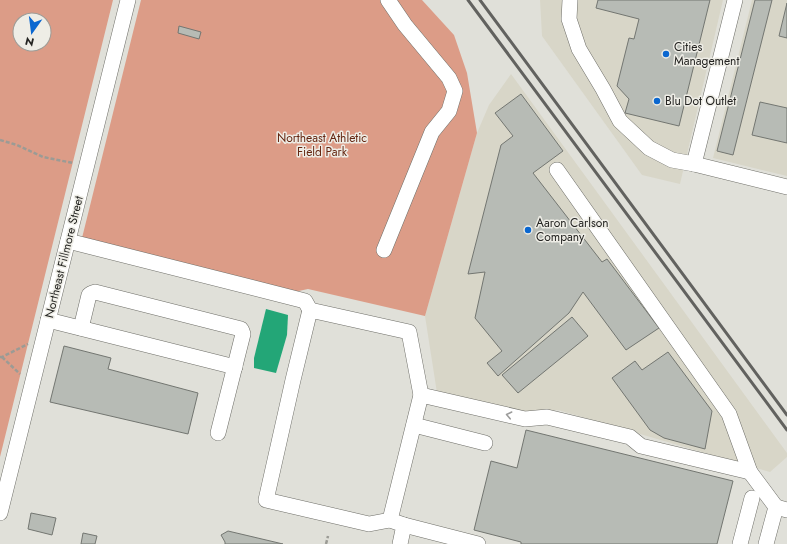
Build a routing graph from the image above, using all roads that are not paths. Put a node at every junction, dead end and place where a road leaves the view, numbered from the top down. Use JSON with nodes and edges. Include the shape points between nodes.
{"nodes":[{"id":1,"x":128,"y":0,"type":"edge"},
{"id":2,"x":388,"y":0,"type":"edge"},
{"id":3,"x":570,"y":0,"type":"edge"},
{"id":4,"x":735,"y":0,"type":"edge"},
{"id":5,"x":694,"y":164,"type":"junction"},
{"id":6,"x":557,"y":170,"type":"dead end"},
{"id":7,"x":787,"y":186,"type":"edge"},
{"id":8,"x":68,"y":241,"type":"junction"},
{"id":9,"x":384,"y":250,"type":"dead end"},
{"id":10,"x":310,"y":310,"type":"junction"},
{"id":11,"x":48,"y":320,"type":"junction"},
{"id":12,"x":81,"y":328,"type":"junction"},
{"id":13,"x":235,"y":367,"type":"junction"},
{"id":14,"x":421,"y":395,"type":"junction"},
{"id":15,"x":414,"y":425,"type":"junction"},
{"id":16,"x":218,"y":433,"type":"dead end"},
{"id":17,"x":485,"y":443,"type":"dead end"},
{"id":18,"x":750,"y":472,"type":"junction"},
{"id":19,"x":752,"y":498,"type":"dead end"},
{"id":20,"x":781,"y":509,"type":"edge"},
{"id":21,"x":0,"y":513,"type":"edge"},
{"id":22,"x":397,"y":523,"type":"junction"},
{"id":23,"x":440,"y":539,"type":"edge"},
{"id":24,"x":400,"y":544,"type":"edge"},
{"id":25,"x":478,"y":544,"type":"edge"},
{"id":26,"x":740,"y":544,"type":"edge"},
{"id":27,"x":766,"y":544,"type":"edge"}],
"edges":[{"from":1,"to":8,"type":"street","name":"Northeast Fillmore Street"},
{"from":2,"to":9,"type":"street","via":[[405,25],[449,78],[455,91],[449,111],[432,132]]},
{"from":3,"to":5,"type":"street","via":[[569,19],[579,50],[620,121],[649,148],[672,160]]},
{"from":4,"to":5,"type":"street"},
{"from":5,"to":7,"type":"street"},
{"from":6,"to":18,"type":"street","via":[[729,414]]},
{"from":8,"to":10,"type":"street","via":[[305,301]]},
{"from":8,"to":11,"type":"street","name":"Northeast Fillmore Street"},
{"from":10,"to":14,"type":"street","via":[[409,332]]},
{"from":10,"to":22,"type":"street","via":[[266,500],[369,524]]},
{"from":11,"to":12,"type":"street"},
{"from":11,"to":21,"type":"street","name":"Northeast Fillmore Street"},
{"from":12,"to":13,"type":"street"},
{"from":12,"to":13,"type":"street","via":[[89,295],[95,292],[241,329],[243,334]]},
{"from":13,"to":16,"type":"street"},
{"from":14,"to":15,"type":"street"},
{"from":18,"to":14,"type":"street","one_way":true,"via":[[641,446],[630,438],[547,417],[525,419]]},
{"from":15,"to":17,"type":"street"},
{"from":15,"to":22,"type":"street"},
{"from":18,"to":20,"type":"street"},
{"from":19,"to":26,"type":"street"},
{"from":20,"to":27,"type":"street"},
{"from":22,"to":23,"type":"street"},
{"from":22,"to":24,"type":"street"},
{"from":23,"to":25,"type":"street"}]}
